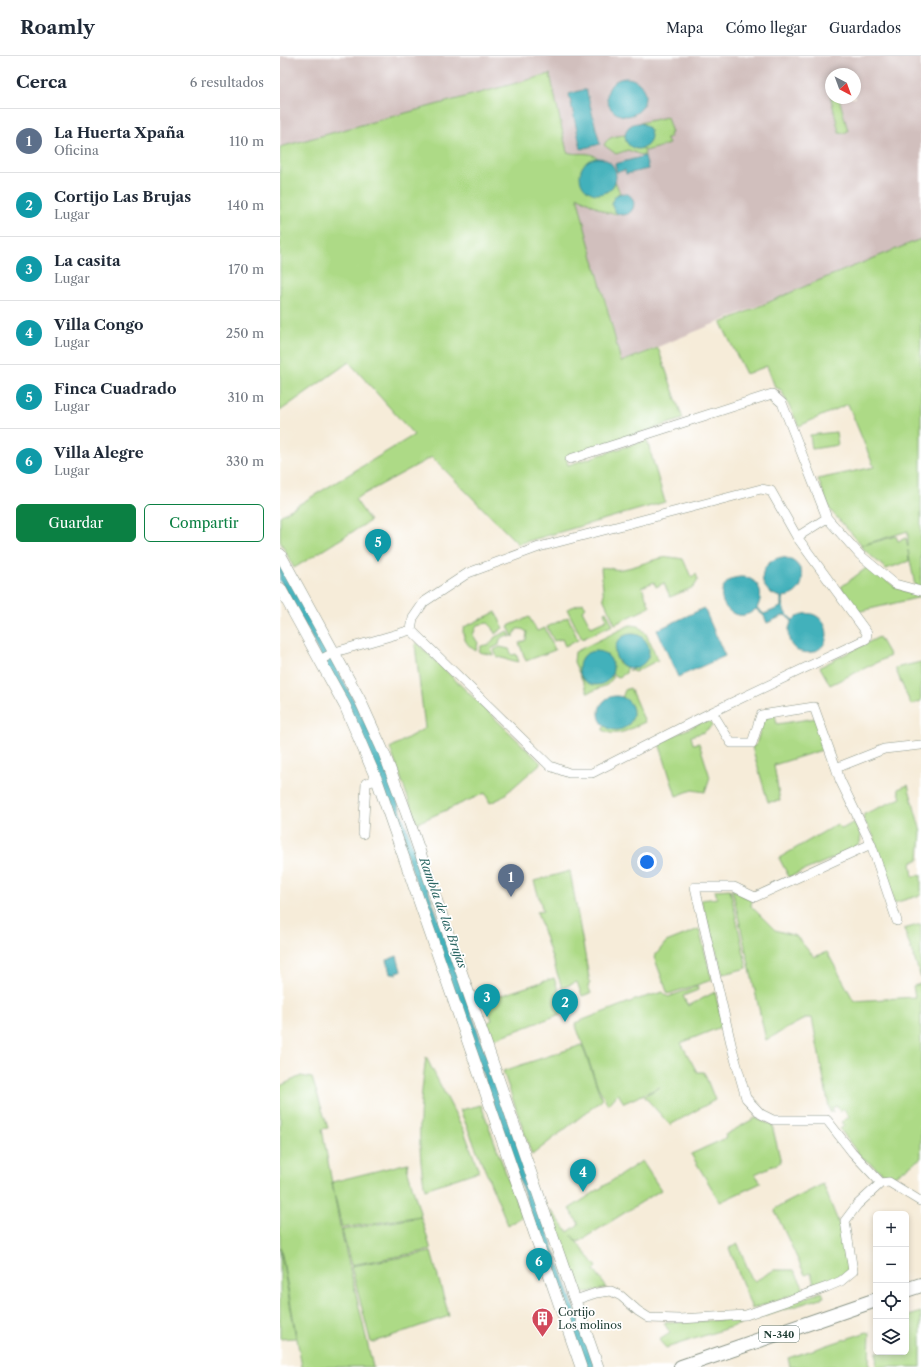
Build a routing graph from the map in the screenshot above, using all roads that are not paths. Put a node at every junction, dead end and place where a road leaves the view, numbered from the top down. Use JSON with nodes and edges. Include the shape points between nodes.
{"nodes":[{"id":1,"x":570,"y":459,"type":"dead end"},
{"id":2,"x":827,"y":518,"type":"junction"},
{"id":3,"x":797,"y":537,"type":"junction"},
{"id":4,"x":280,"y":554,"type":"edge"},
{"id":5,"x":280,"y":588,"type":"edge"},
{"id":6,"x":921,"y":591,"type":"edge"},
{"id":7,"x":411,"y":630,"type":"junction"},
{"id":8,"x":334,"y":653,"type":"junction"},
{"id":9,"x":321,"y":660,"type":"junction"},
{"id":10,"x":712,"y":712,"type":"junction"},
{"id":11,"x":921,"y":745,"type":"edge"},
{"id":12,"x":836,"y":768,"type":"junction"},
{"id":13,"x":377,"y":780,"type":"junction"},
{"id":14,"x":363,"y":834,"type":"dead end"},
{"id":15,"x":871,"y":844,"type":"junction"},
{"id":16,"x":897,"y":921,"type":"dead end"},
{"id":17,"x":881,"y":1183,"type":"junction"},
{"id":18,"x":920,"y":1201,"type":"dead end"},
{"id":19,"x":921,"y":1285,"type":"edge"},
{"id":20,"x":909,"y":1289,"type":"edge"},
{"id":21,"x":575,"y":1300,"type":"junction"},
{"id":22,"x":873,"y":1301,"type":"edge"},
{"id":23,"x":581,"y":1367,"type":"edge"},
{"id":24,"x":598,"y":1367,"type":"edge"},
{"id":25,"x":681,"y":1367,"type":"edge"}],
"edges":[{"from":1,"to":2,"type":"street","via":[[772,394],[782,403]]},
{"from":2,"to":3,"type":"street"},
{"from":2,"to":6,"type":"street","via":[[860,555],[895,584]]},
{"from":3,"to":7,"type":"street","via":[[771,492],[761,489],[539,547],[468,573],[424,602],[412,618]]},
{"from":3,"to":10,"type":"street","via":[[867,633],[866,639]]},
{"from":4,"to":8,"type":"street"},
{"from":5,"to":9,"type":"street"},
{"from":7,"to":8,"type":"street"},
{"from":7,"to":10,"type":"street","via":[[550,766],[569,772],[592,773]]},
{"from":8,"to":9,"type":"street"},
{"from":8,"to":21,"type":"street","via":[[375,733],[406,812]]},
{"from":9,"to":13,"type":"street","via":[[345,706]]},
{"from":10,"to":12,"type":"street","via":[[731,743],[752,743],[761,715],[814,708]]},
{"from":11,"to":12,"type":"street","via":[[884,749]]},
{"from":12,"to":15,"type":"street"},
{"from":13,"to":14,"type":"street","via":[[366,783]]},
{"from":13,"to":23,"type":"street"},
{"from":15,"to":16,"type":"street"},
{"from":15,"to":17,"type":"street","via":[[755,897],[734,887],[695,887],[746,1098],[761,1114],[773,1120],[827,1120]]},
{"from":17,"to":18,"type":"street","via":[[889,1182]]},
{"from":17,"to":21,"type":"street","via":[[857,1205],[845,1221],[853,1272],[827,1287],[746,1314],[680,1319],[649,1318],[611,1291]]},
{"from":19,"to":20,"type":"highway"},
{"from":21,"to":24,"type":"street"},
{"from":22,"to":25,"type":"highway","number":"N-340"}]}
